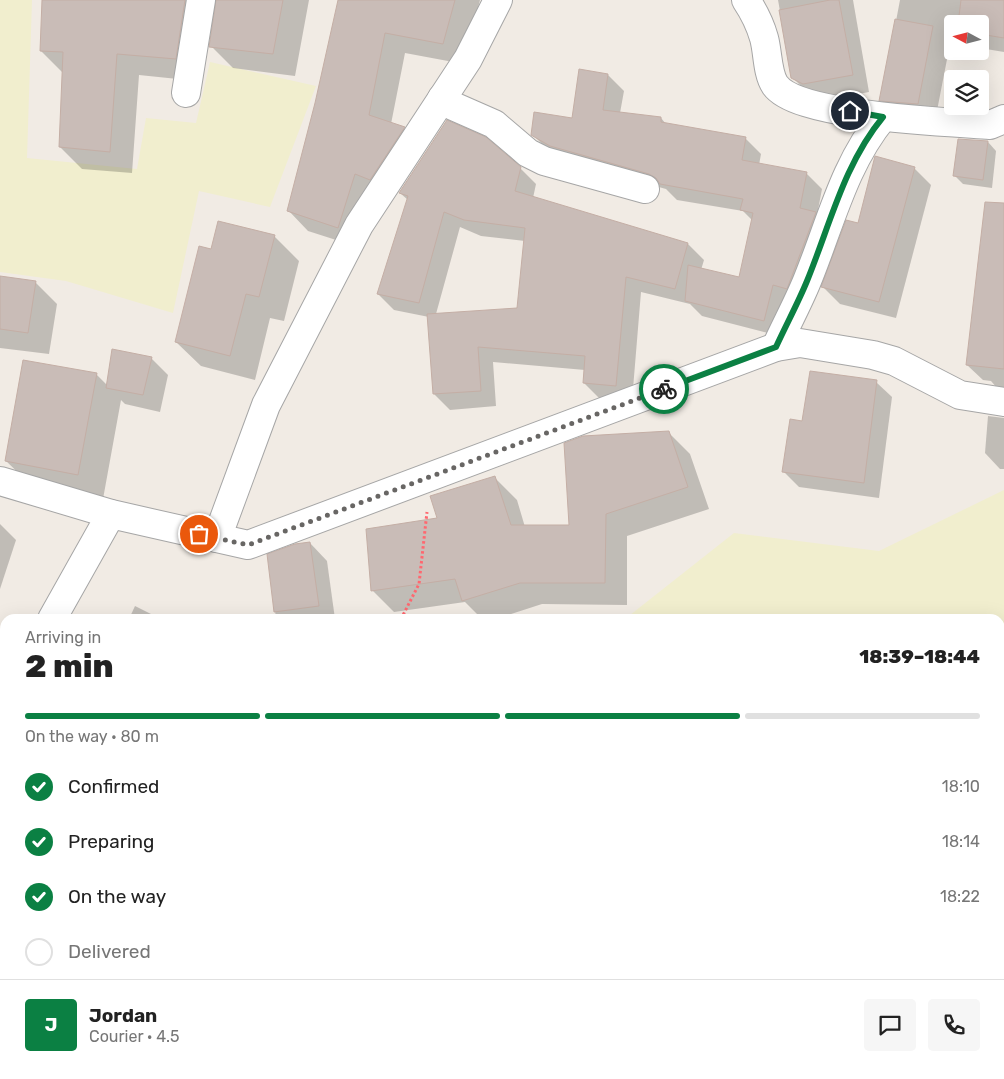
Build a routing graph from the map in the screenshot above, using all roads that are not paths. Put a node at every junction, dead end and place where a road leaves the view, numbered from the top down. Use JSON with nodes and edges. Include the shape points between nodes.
{"nodes":[{"id":1,"x":201,"y":0,"type":"edge"},
{"id":2,"x":498,"y":0,"type":"edge"},
{"id":3,"x":746,"y":0,"type":"edge"},
{"id":4,"x":186,"y":93,"type":"dead end"},
{"id":5,"x":442,"y":98,"type":"junction"},
{"id":6,"x":883,"y":117,"type":"junction"},
{"id":7,"x":1004,"y":119,"type":"edge"},
{"id":8,"x":645,"y":189,"type":"dead end"},
{"id":9,"x":776,"y":347,"type":"junction"},
{"id":10,"x":1004,"y":402,"type":"edge"},
{"id":11,"x":0,"y":481,"type":"edge"},
{"id":12,"x":111,"y":514,"type":"junction"},
{"id":13,"x":217,"y":538,"type":"junction"},
{"id":14,"x":55,"y":614,"type":"edge"}],
"edges":[{"from":1,"to":4,"type":"street"},
{"from":2,"to":5,"type":"street","via":[[468,59]]},
{"from":3,"to":6,"type":"street","via":[[764,38],[775,85],[786,95],[832,108]]},
{"from":5,"to":8,"type":"street","via":[[494,124],[528,153],[544,161]]},
{"from":5,"to":13,"type":"street","via":[[359,225],[266,405]]},
{"from":6,"to":7,"type":"street","via":[[990,125]]},
{"from":6,"to":9,"type":"street","via":[[873,129],[837,199],[807,281]]},
{"from":9,"to":10,"type":"street","via":[[800,343],[873,355],[894,361],[960,395]]},
{"from":9,"to":13,"type":"street","via":[[248,545]]},
{"from":11,"to":12,"type":"street"},
{"from":12,"to":13,"type":"street"},
{"from":12,"to":14,"type":"street"}]}
